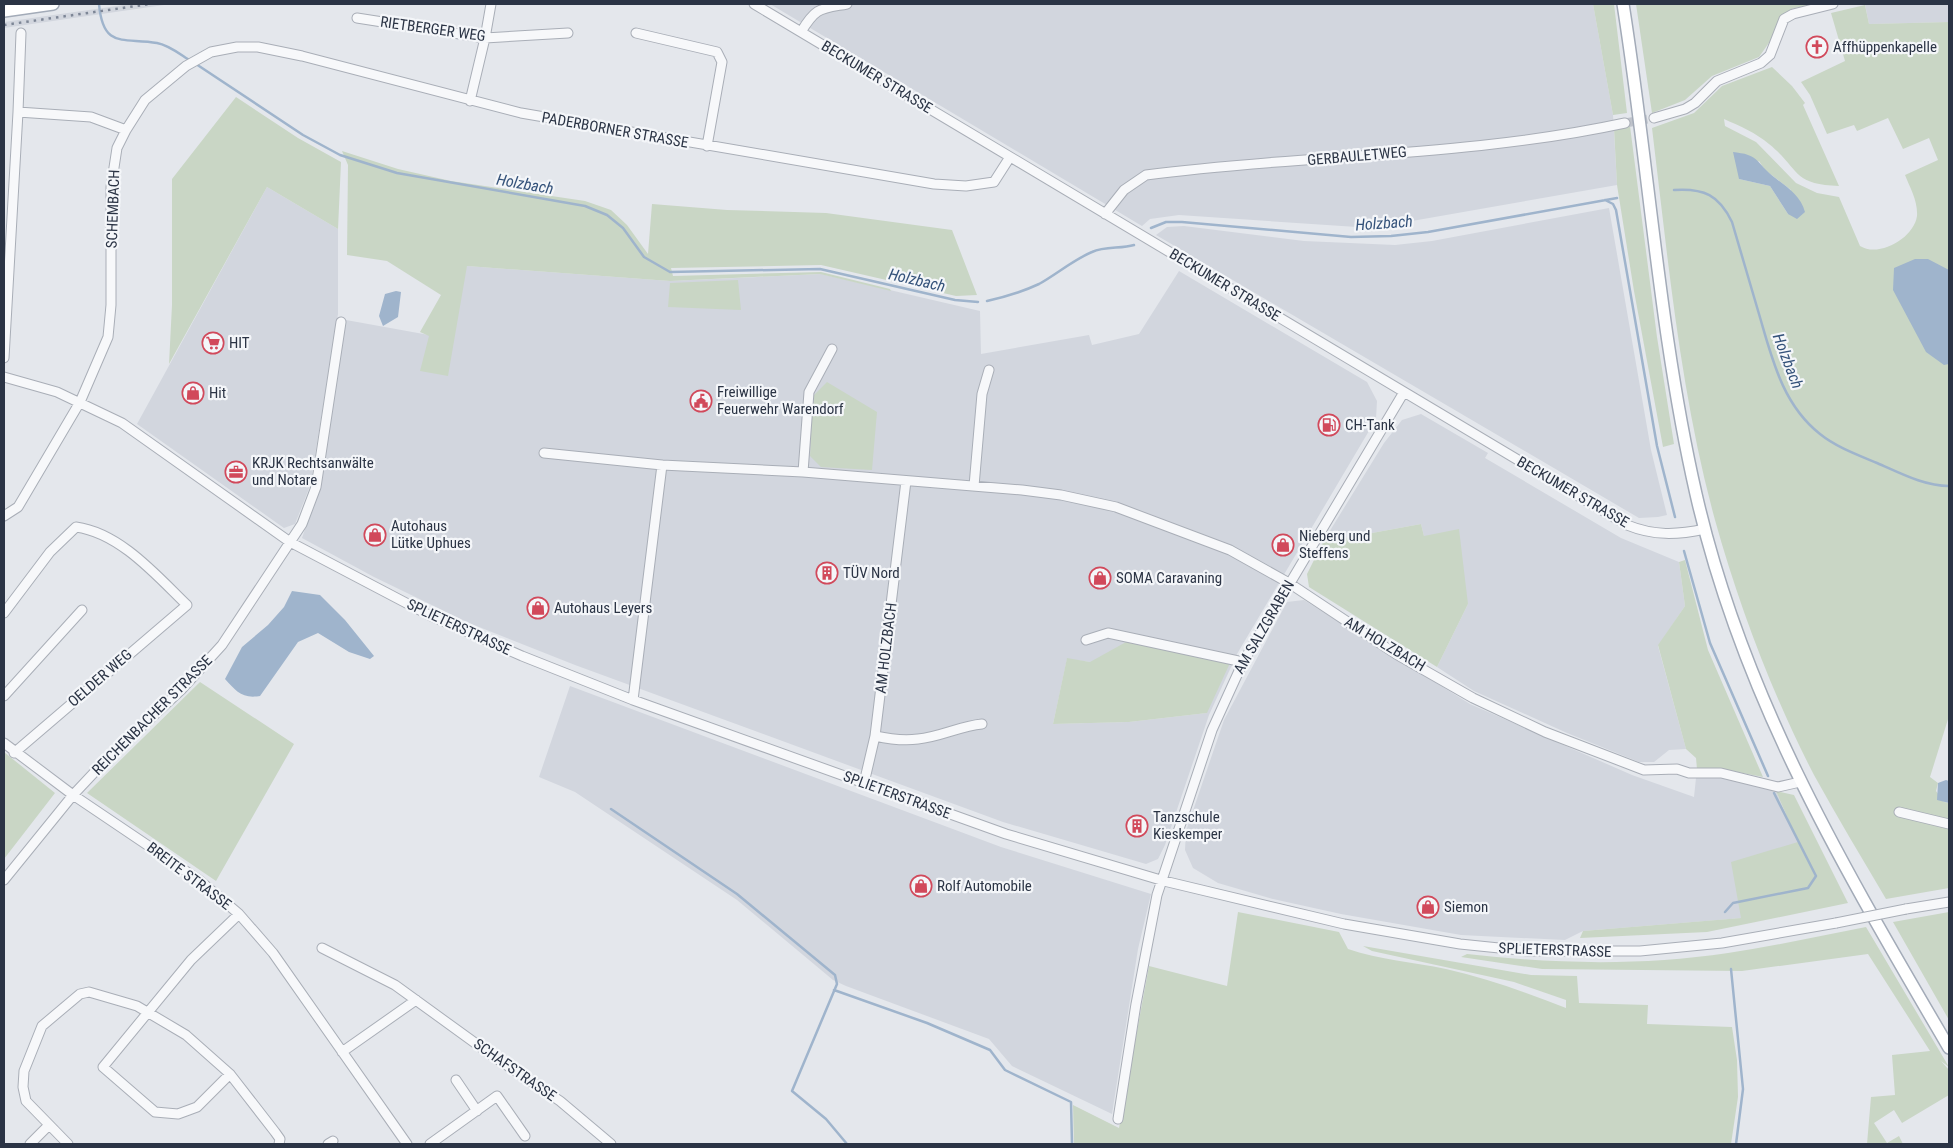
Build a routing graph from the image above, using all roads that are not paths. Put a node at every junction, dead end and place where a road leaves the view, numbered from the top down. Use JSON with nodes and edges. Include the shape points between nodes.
{"nodes":[{"id":1,"x":53,"y":4,"type":"edge"},
{"id":2,"x":491,"y":4,"type":"edge"},
{"id":3,"x":754,"y":4,"type":"edge"},
{"id":4,"x":848,"y":4,"type":"edge"},
{"id":5,"x":1623,"y":4,"type":"edge"},
{"id":6,"x":1834,"y":4,"type":"edge"},
{"id":7,"x":4,"y":11,"type":"edge"},
{"id":8,"x":357,"y":18,"type":"dead end"},
{"id":9,"x":801,"y":32,"type":"junction"},
{"id":10,"x":20,"y":33,"type":"dead end"},
{"id":11,"x":568,"y":33,"type":"dead end"},
{"id":12,"x":636,"y":33,"type":"dead end"},
{"id":13,"x":485,"y":38,"type":"junction"},
{"id":14,"x":211,"y":52,"type":"joint"},
{"id":15,"x":470,"y":101,"type":"junction"},
{"id":16,"x":18,"y":112,"type":"junction"},
{"id":17,"x":1654,"y":118,"type":"tunnel mouth"},
{"id":18,"x":1625,"y":123,"type":"tunnel mouth"},
{"id":19,"x":126,"y":130,"type":"junction"},
{"id":20,"x":707,"y":146,"type":"junction"},
{"id":21,"x":1010,"y":157,"type":"junction"},
{"id":22,"x":1105,"y":214,"type":"junction"},
{"id":23,"x":341,"y":322,"type":"dead end"},
{"id":24,"x":832,"y":349,"type":"dead end"},
{"id":25,"x":4,"y":358,"type":"edge"},
{"id":26,"x":989,"y":370,"type":"dead end"},
{"id":27,"x":4,"y":377,"type":"edge"},
{"id":28,"x":1404,"y":392,"type":"junction"},
{"id":29,"x":80,"y":402,"type":"junction"},
{"id":30,"x":544,"y":453,"type":"dead end"},
{"id":31,"x":662,"y":465,"type":"junction"},
{"id":32,"x":804,"y":472,"type":"junction"},
{"id":33,"x":906,"y":481,"type":"junction"},
{"id":34,"x":974,"y":486,"type":"junction"},
{"id":35,"x":4,"y":516,"type":"edge"},
{"id":36,"x":1705,"y":528,"type":"junction"},
{"id":37,"x":290,"y":542,"type":"junction"},
{"id":38,"x":1289,"y":583,"type":"junction"},
{"id":39,"x":82,"y":610,"type":"dead end"},
{"id":40,"x":4,"y":613,"type":"edge"},
{"id":41,"x":1086,"y":640,"type":"dead end"},
{"id":42,"x":1243,"y":662,"type":"junction"},
{"id":43,"x":4,"y":696,"type":"edge"},
{"id":44,"x":633,"y":700,"type":"junction"},
{"id":45,"x":982,"y":724,"type":"dead end"},
{"id":46,"x":875,"y":736,"type":"junction"},
{"id":47,"x":4,"y":743,"type":"edge"},
{"id":48,"x":14,"y":753,"type":"junction"},
{"id":49,"x":1800,"y":782,"type":"junction"},
{"id":50,"x":864,"y":783,"type":"junction"},
{"id":51,"x":73,"y":795,"type":"junction"},
{"id":52,"x":1899,"y":812,"type":"dead end"},
{"id":53,"x":1949,"y":824,"type":"edge"},
{"id":54,"x":4,"y":880,"type":"edge"},
{"id":55,"x":1164,"y":881,"type":"junction"},
{"id":56,"x":1949,"y":902,"type":"edge"},
{"id":57,"x":239,"y":914,"type":"junction"},
{"id":58,"x":322,"y":948,"type":"dead end"},
{"id":59,"x":416,"y":1000,"type":"junction"},
{"id":60,"x":149,"y":1011,"type":"junction"},
{"id":61,"x":1949,"y":1048,"type":"edge"},
{"id":62,"x":342,"y":1052,"type":"junction"},
{"id":63,"x":230,"y":1074,"type":"junction"},
{"id":64,"x":456,"y":1080,"type":"dead end"},
{"id":65,"x":477,"y":1111,"type":"junction"},
{"id":66,"x":1118,"y":1120,"type":"dead end"},
{"id":67,"x":48,"y":1126,"type":"junction"},
{"id":68,"x":525,"y":1136,"type":"dead end"},
{"id":69,"x":30,"y":1144,"type":"edge"},
{"id":70,"x":68,"y":1144,"type":"edge"},
{"id":71,"x":279,"y":1144,"type":"edge"},
{"id":72,"x":407,"y":1144,"type":"edge"},
{"id":73,"x":430,"y":1144,"type":"edge"},
{"id":74,"x":610,"y":1144,"type":"edge"}],
"edges":[{"from":1,"to":7,"type":"main road"},
{"from":2,"to":13,"type":"street"},
{"from":3,"to":9,"type":"street","name":"BECKUMER STRASSE"},
{"from":4,"to":9,"type":"street","via":[[823,8],[811,14]]},
{"from":5,"to":36,"type":"main road","via":[[1667,336],[1680,417]]},
{"from":6,"to":17,"type":"street","via":[[1784,19],[1770,56],[1761,63],[1717,81],[1685,109]]},
{"from":8,"to":13,"type":"street","name":"RIETBERGER WEG"},
{"from":9,"to":21,"type":"street","name":"BECKUMER STRASSE"},
{"from":10,"to":16,"type":"street"},
{"from":11,"to":13,"type":"street","name":"RIETBERGER WEG"},
{"from":12,"to":20,"type":"street","via":[[717,52],[722,62]]},
{"from":13,"to":15,"type":"street"},
{"from":14,"to":15,"type":"street","name":"PADERBORNER STRASSE","via":[[258,47]]},
{"from":14,"to":19,"type":"street","name":"SCHEMBACH","via":[[186,66],[146,100]]},
{"from":15,"to":20,"type":"street","name":"PADERBORNER STRASSE"},
{"from":16,"to":19,"type":"street","via":[[91,117]]},
{"from":16,"to":25,"type":"street"},
{"from":18,"to":22,"type":"street","name":"GERBAULETWEG","via":[[1589,131],[1476,144],[1146,175],[1124,190]]},
{"from":19,"to":29,"type":"street","name":"SCHEMBACH","via":[[117,148],[111,187],[108,337]]},
{"from":20,"to":21,"type":"street","name":"PADERBORNER STRASSE","via":[[934,184],[966,186],[994,182]]},
{"from":21,"to":22,"type":"street","name":"BECKUMER STRASSE"},
{"from":22,"to":28,"type":"street","name":"BECKUMER STRASSE"},
{"from":23,"to":37,"type":"street","via":[[316,487],[302,524]]},
{"from":24,"to":32,"type":"street","via":[[809,392]]},
{"from":26,"to":34,"type":"street","via":[[982,394]]},
{"from":27,"to":29,"type":"street","name":"SPLIETERSTRASSE"},
{"from":28,"to":36,"type":"street","name":"BECKUMER STRASSE","via":[[1627,525],[1658,534]]},
{"from":28,"to":38,"type":"street","name":"AM SALZGRABEN"},
{"from":29,"to":35,"type":"street","name":"SCHEMBACH","via":[[18,507]]},
{"from":29,"to":37,"type":"street","name":"SPLIETERSTRASSE","via":[[144,436]]},
{"from":30,"to":31,"type":"street","name":"AM HOLZBACH"},
{"from":31,"to":32,"type":"street","name":"AM HOLZBACH"},
{"from":31,"to":44,"type":"street"},
{"from":32,"to":33,"type":"street","name":"AM HOLZBACH"},
{"from":33,"to":34,"type":"street","name":"AM HOLZBACH"},
{"from":33,"to":46,"type":"street","name":"AM HOLZBACH"},
{"from":34,"to":38,"type":"street","name":"AM HOLZBACH","via":[[1062,495],[1116,507],[1230,550]]},
{"from":36,"to":49,"type":"main road","via":[[1753,676]]},
{"from":37,"to":44,"type":"street","name":"SPLIETERSTRASSE","via":[[429,615]]},
{"from":37,"to":51,"type":"street","name":"REICHENBACHER STRASSE","via":[[222,644],[181,690]]},
{"from":38,"to":42,"type":"street","name":"AM SALZGRABEN"},
{"from":38,"to":49,"type":"street","name":"AM HOLZBACH","via":[[1396,654],[1479,701],[1545,732],[1644,770],[1677,768],[1689,773],[1721,773],[1778,788]]},
{"from":39,"to":43,"type":"street"},
{"from":40,"to":48,"type":"street","name":"OELDER WEG","via":[[50,552],[76,527],[90,529],[118,544],[146,565],[187,605]]},
{"from":41,"to":42,"type":"street","via":[[1108,633]]},
{"from":42,"to":55,"type":"street","name":"AM SALZGRABEN","via":[[1212,730]]},
{"from":44,"to":50,"type":"street","name":"SPLIETERSTRASSE"},
{"from":45,"to":46,"type":"street","via":[[919,739]]},
{"from":46,"to":50,"type":"street","name":"AM HOLZBACH"},
{"from":47,"to":48,"type":"street","name":"BREITE STRASSE"},
{"from":48,"to":51,"type":"street","name":"BREITE STRASSE"},
{"from":49,"to":61,"type":"main road"},
{"from":50,"to":55,"type":"street","name":"SPLIETERSTRASSE","via":[[1006,834]]},
{"from":51,"to":54,"type":"street","name":"REICHENBACHER STRASSE"},
{"from":51,"to":57,"type":"street","name":"BREITE STRASSE","via":[[199,880]]},
{"from":52,"to":53,"type":"street"},
{"from":55,"to":56,"type":"street","name":"SPLIETERSTRASSE","bridge":true,"via":[[1395,934],[1528,951],[1640,951],[1722,943]]},
{"from":55,"to":66,"type":"street","via":[[1157,895]]},
{"from":57,"to":60,"type":"street","via":[[191,960]]},
{"from":57,"to":62,"type":"street","name":"BREITE STRASSE","via":[[272,953]]},
{"from":58,"to":59,"type":"street","name":"SCHAFSTRASSE","via":[[396,984]]},
{"from":59,"to":62,"type":"street"},
{"from":59,"to":74,"type":"street","name":"SCHAFSTRASSE","via":[[560,1101]]},
{"from":60,"to":63,"type":"street","via":[[186,1035]]},
{"from":60,"to":63,"type":"street","via":[[103,1067],[155,1112],[178,1114],[197,1107]]},
{"from":60,"to":67,"type":"street","via":[[89,992],[80,994],[42,1026],[24,1071],[23,1087],[26,1101]]},
{"from":62,"to":72,"type":"street","name":"BREITE STRASSE"},
{"from":63,"to":71,"type":"street","via":[[280,1139]]},
{"from":64,"to":65,"type":"street"},
{"from":65,"to":68,"type":"street","via":[[497,1096]]},
{"from":65,"to":73,"type":"street"},
{"from":67,"to":69,"type":"street"},
{"from":67,"to":70,"type":"street"}]}
